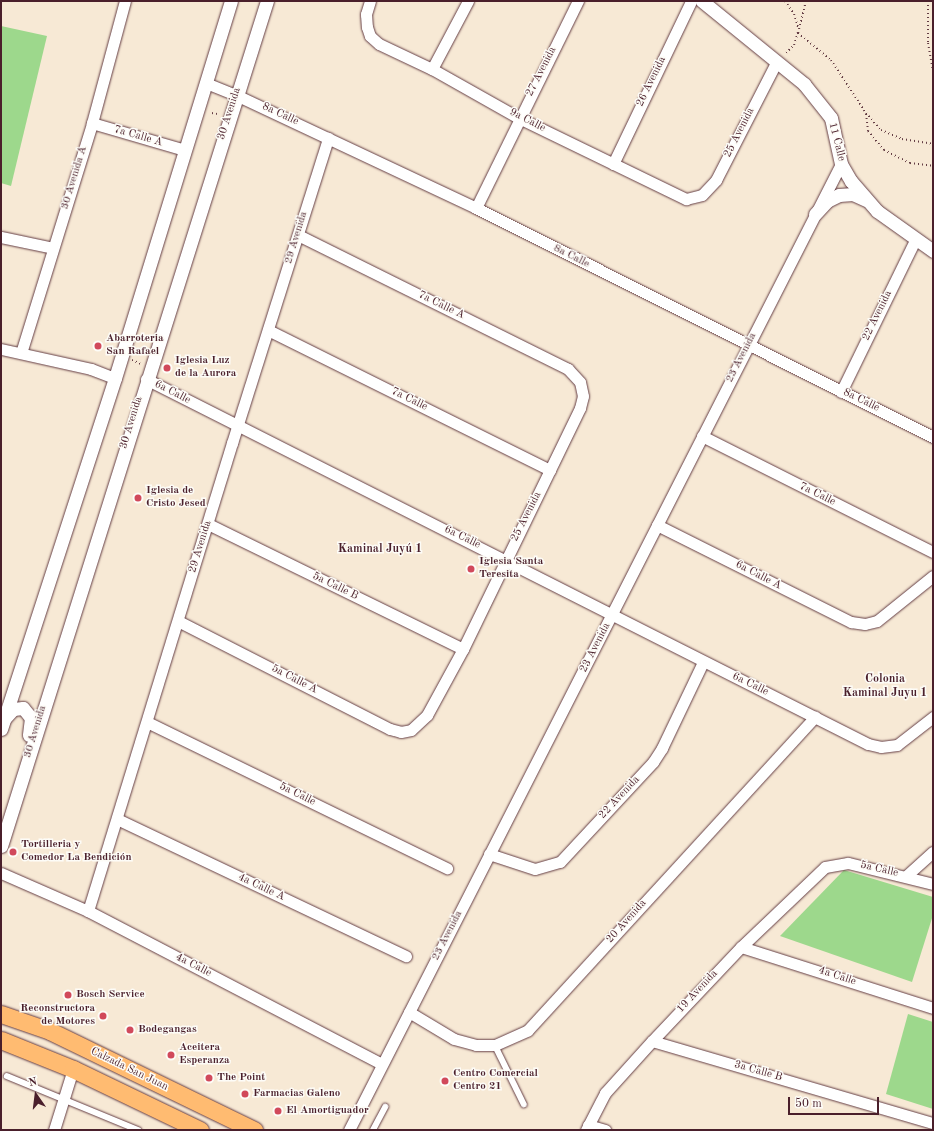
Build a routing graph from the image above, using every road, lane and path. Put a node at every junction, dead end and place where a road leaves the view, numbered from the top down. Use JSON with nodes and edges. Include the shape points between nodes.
{"nodes":[{"id":1,"x":125,"y":1,"type":"edge"},
{"id":2,"x":231,"y":1,"type":"edge"},
{"id":3,"x":267,"y":1,"type":"edge"},
{"id":4,"x":370,"y":1,"type":"edge"},
{"id":5,"x":468,"y":1,"type":"edge"},
{"id":6,"x":578,"y":1,"type":"edge"},
{"id":7,"x":691,"y":1,"type":"edge"},
{"id":8,"x":702,"y":1,"type":"edge"},
{"id":9,"x":785,"y":1,"type":"edge"},
{"id":10,"x":806,"y":1,"type":"edge"},
{"id":11,"x":928,"y":1,"type":"edge"},
{"id":12,"x":798,"y":33,"type":"junction"},
{"id":13,"x":776,"y":63,"type":"junction"},
{"id":14,"x":432,"y":70,"type":"junction"},
{"id":15,"x":933,"y":71,"type":"edge"},
{"id":16,"x":206,"y":84,"type":"junction"},
{"id":17,"x":236,"y":95,"type":"junction"},
{"id":18,"x":212,"y":113,"type":"dead end"},
{"id":19,"x":866,"y":113,"type":"junction"},
{"id":20,"x":217,"y":114,"type":"dead end"},
{"id":21,"x":519,"y":118,"type":"junction"},
{"id":22,"x":92,"y":123,"type":"junction"},
{"id":23,"x":328,"y":138,"type":"junction"},
{"id":24,"x":933,"y":144,"type":"edge"},
{"id":25,"x":185,"y":150,"type":"junction"},
{"id":26,"x":612,"y":164,"type":"junction"},
{"id":27,"x":841,"y":164,"type":"junction"},
{"id":28,"x":933,"y":166,"type":"edge"},
{"id":29,"x":697,"y":197,"type":"joint"},
{"id":30,"x":867,"y":200,"type":"junction"},
{"id":31,"x":476,"y":208,"type":"junction"},
{"id":32,"x":815,"y":214,"type":"junction"},
{"id":33,"x":298,"y":235,"type":"junction"},
{"id":34,"x":1,"y":238,"type":"edge"},
{"id":35,"x":915,"y":240,"type":"junction"},
{"id":36,"x":53,"y":248,"type":"junction"},
{"id":37,"x":933,"y":251,"type":"edge"},
{"id":38,"x":268,"y":330,"type":"junction"},
{"id":39,"x":748,"y":346,"type":"junction"},
{"id":40,"x":1,"y":349,"type":"edge"},
{"id":41,"x":21,"y":353,"type":"junction"},
{"id":42,"x":132,"y":360,"type":"dead end"},
{"id":43,"x":141,"y":364,"type":"dead end"},
{"id":44,"x":115,"y":378,"type":"junction"},
{"id":45,"x":146,"y":379,"type":"junction"},
{"id":46,"x":580,"y":382,"type":"joint"},
{"id":47,"x":842,"y":392,"type":"junction"},
{"id":48,"x":238,"y":427,"type":"junction"},
{"id":49,"x":702,"y":436,"type":"junction"},
{"id":50,"x":933,"y":437,"type":"edge"},
{"id":51,"x":550,"y":470,"type":"junction"},
{"id":52,"x":208,"y":524,"type":"junction"},
{"id":53,"x":657,"y":526,"type":"junction"},
{"id":54,"x":933,"y":552,"type":"edge"},
{"id":55,"x":506,"y":559,"type":"junction"},
{"id":56,"x":933,"y":576,"type":"edge"},
{"id":57,"x":613,"y":614,"type":"junction"},
{"id":58,"x":178,"y":621,"type":"junction"},
{"id":59,"x":463,"y":649,"type":"junction"},
{"id":60,"x":703,"y":662,"type":"junction"},
{"id":61,"x":815,"y":717,"type":"junction"},
{"id":62,"x":933,"y":717,"type":"edge"},
{"id":63,"x":147,"y":722,"type":"junction"},
{"id":64,"x":3,"y":723,"type":"edge"},
{"id":65,"x":411,"y":730,"type":"joint"},
{"id":66,"x":28,"y":757,"type":"junction"},
{"id":67,"x":117,"y":819,"type":"junction"},
{"id":68,"x":3,"y":833,"type":"edge"},
{"id":69,"x":1,"y":846,"type":"edge"},
{"id":70,"x":933,"y":852,"type":"edge"},
{"id":71,"x":489,"y":854,"type":"junction"},
{"id":72,"x":825,"y":867,"type":"joint"},
{"id":73,"x":447,"y":868,"type":"dead end"},
{"id":74,"x":1,"y":873,"type":"edge"},
{"id":75,"x":906,"y":876,"type":"junction"},
{"id":76,"x":933,"y":884,"type":"edge"},
{"id":77,"x":88,"y":912,"type":"junction"},
{"id":78,"x":741,"y":947,"type":"junction"},
{"id":79,"x":406,"y":956,"type":"dead end"},
{"id":80,"x":933,"y":1008,"type":"edge"},
{"id":81,"x":409,"y":1012,"type":"junction"},
{"id":82,"x":1,"y":1014,"type":"edge"},
{"id":83,"x":1,"y":1040,"type":"edge"},
{"id":84,"x":652,"y":1041,"type":"junction"},
{"id":85,"x":495,"y":1045,"type":"junction"},
{"id":86,"x":382,"y":1064,"type":"junction"},
{"id":87,"x":73,"y":1069,"type":"junction"},
{"id":88,"x":7,"y":1076,"type":"dead end"},
{"id":89,"x":65,"y":1098,"type":"junction"},
{"id":90,"x":524,"y":1104,"type":"dead end"},
{"id":91,"x":385,"y":1107,"type":"dead end"},
{"id":92,"x":933,"y":1123,"type":"edge"},
{"id":93,"x":587,"y":1128,"type":"edge"},
{"id":94,"x":54,"y":1130,"type":"edge"},
{"id":95,"x":138,"y":1130,"type":"edge"},
{"id":96,"x":200,"y":1130,"type":"edge"},
{"id":97,"x":254,"y":1130,"type":"edge"},
{"id":98,"x":349,"y":1130,"type":"edge"},
{"id":99,"x":373,"y":1130,"type":"edge"},
{"id":100,"x":605,"y":1130,"type":"edge"}],
"edges":[{"from":1,"to":22,"type":"street","name":"30 Avenida A"},
{"from":2,"to":16,"type":"street"},
{"from":3,"to":17,"type":"street","name":"30 Avenida"},
{"from":4,"to":14,"type":"street","name":"9a Calle","via":[[366,14],[370,36],[379,44]]},
{"from":5,"to":14,"type":"street"},
{"from":6,"to":21,"type":"street","name":"27 Avenida"},
{"from":7,"to":26,"type":"street","name":"26 Avenida"},
{"from":8,"to":13,"type":"street","name":"11 Calle"},
{"from":9,"to":12,"type":"path","via":[[794,14]]},
{"from":10,"to":12,"type":"path"},
{"from":11,"to":15,"type":"path","via":[[928,43]]},
{"from":12,"to":13,"type":"path","via":[[794,45]]},
{"from":12,"to":19,"type":"path","via":[[831,60]]},
{"from":13,"to":27,"type":"street","name":"11 Calle","via":[[804,84],[830,118]]},
{"from":13,"to":29,"type":"street","name":"25 Avenida","via":[[716,180],[708,191]]},
{"from":14,"to":21,"type":"street","name":"9a Calle"},
{"from":16,"to":17,"type":"street","name":"8a Calle"},
{"from":16,"to":25,"type":"street"},
{"from":17,"to":23,"type":"street","name":"8a Calle"},
{"from":17,"to":45,"type":"street","name":"30 Avenida"},
{"from":18,"to":20,"type":"path"},
{"from":19,"to":24,"type":"path","via":[[881,130],[902,139]]},
{"from":19,"to":28,"type":"path","via":[[868,131],[884,150],[910,163]]},
{"from":21,"to":26,"type":"street","name":"9a Calle"},
{"from":21,"to":31,"type":"street","name":"27 Avenida"},
{"from":22,"to":25,"type":"street","name":"7a Calle A"},
{"from":22,"to":36,"type":"street","name":"30 Avenida A"},
{"from":23,"to":31,"type":"street","name":"8a Calle"},
{"from":23,"to":33,"type":"street","name":"29 Avenida"},
{"from":25,"to":44,"type":"street"},
{"from":26,"to":29,"type":"street","name":"9a Calle","via":[[680,198]]},
{"from":27,"to":30,"type":"street","name":"11 Calle"},
{"from":27,"to":32,"type":"street","name":"23 Avenida"},
{"from":30,"to":32,"type":"street","via":[[853,194],[839,195],[827,201]]},
{"from":30,"to":35,"type":"street","name":"11 Calle"},
{"from":31,"to":39,"type":"street","name":"8a Calle"},
{"from":32,"to":39,"type":"street","name":"23 Avenida"},
{"from":33,"to":38,"type":"street","name":"29 Avenida"},
{"from":33,"to":46,"type":"street","name":"7a Calle A","via":[[562,365],[574,373]]},
{"from":34,"to":36,"type":"street"},
{"from":35,"to":37,"type":"street","name":"11 Calle"},
{"from":35,"to":47,"type":"street","name":"22 Avenida"},
{"from":36,"to":41,"type":"street","name":"30 Avenida A"},
{"from":38,"to":48,"type":"street","name":"29 Avenida"},
{"from":38,"to":51,"type":"street","name":"7a Calle"},
{"from":39,"to":47,"type":"street","name":"8a Calle"},
{"from":39,"to":49,"type":"street","name":"23 Avenida"},
{"from":40,"to":41,"type":"street"},
{"from":41,"to":44,"type":"street","via":[[91,369]]},
{"from":42,"to":43,"type":"path"},
{"from":44,"to":64,"type":"street"},
{"from":45,"to":48,"type":"street","name":"6a Calle"},
{"from":45,"to":66,"type":"street","name":"30 Avenida"},
{"from":46,"to":51,"type":"street","name":"25 Avenida","via":[[583,396],[580,408]]},
{"from":47,"to":50,"type":"street","name":"8a Calle"},
{"from":48,"to":52,"type":"street","name":"29 Avenida"},
{"from":48,"to":55,"type":"street","name":"6a Calle"},
{"from":49,"to":53,"type":"street","name":"23 Avenida"},
{"from":49,"to":54,"type":"street","name":"7a Calle"},
{"from":51,"to":55,"type":"street","name":"25 Avenida"},
{"from":52,"to":58,"type":"street","name":"29 Avenida"},
{"from":52,"to":59,"type":"street","name":"5a Calle B"},
{"from":53,"to":56,"type":"street","name":"6a Calle A","via":[[841,619],[860,624],[874,622],[886,616]]},
{"from":53,"to":57,"type":"street","name":"23 Avenida"},
{"from":55,"to":57,"type":"street","name":"6a Calle"},
{"from":55,"to":59,"type":"street","name":"25 Avenida"},
{"from":57,"to":60,"type":"street","name":"6a Calle"},
{"from":57,"to":71,"type":"street","name":"23 Avenida"},
{"from":58,"to":63,"type":"street","name":"29 Avenida"},
{"from":58,"to":65,"type":"street","name":"5a Calle A","via":[[390,728],[401,732]]},
{"from":59,"to":65,"type":"street","name":"25 Avenida","via":[[427,715]]},
{"from":60,"to":61,"type":"street","name":"6a Calle"},
{"from":60,"to":71,"type":"street","name":"22 Avenida","via":[[653,762],[560,862],[535,868]]},
{"from":61,"to":62,"type":"street","name":"6a Calle","via":[[868,744],[886,748],[902,744]]},
{"from":61,"to":85,"type":"street","name":"20 Avenida","via":[[530,1028]]},
{"from":63,"to":67,"type":"street","name":"29 Avenida"},
{"from":63,"to":73,"type":"street","name":"5a Calle"},
{"from":64,"to":66,"type":"street","via":[[18,707],[23,708],[31,718]]},
{"from":66,"to":68,"type":"street","name":"30 Avenida"},
{"from":67,"to":77,"type":"street","name":"29 Avenida"},
{"from":67,"to":79,"type":"street","name":"4a Calle A"},
{"from":68,"to":69,"type":"street","name":"30 Avenida"},
{"from":70,"to":75,"type":"street"},
{"from":71,"to":81,"type":"street","name":"23 Avenida"},
{"from":72,"to":75,"type":"street","name":"5a Calle","via":[[848,863]]},
{"from":72,"to":78,"type":"street","name":"19 Avenida"},
{"from":74,"to":77,"type":"street","name":"4a Calle"},
{"from":75,"to":76,"type":"street","name":"5a Calle"},
{"from":77,"to":86,"type":"street","name":"4a Calle"},
{"from":78,"to":80,"type":"street","name":"4a Calle"},
{"from":78,"to":84,"type":"street","name":"19 Avenida"},
{"from":81,"to":85,"type":"street","name":"20 Avenida","via":[[459,1042]]},
{"from":81,"to":86,"type":"street","name":"23 Avenida"},
{"from":82,"to":97,"type":"main road","name":"Calzada San Juan","via":[[50,1031]]},
{"from":83,"to":87,"type":"main road","name":"Calzada San Juan"},
{"from":84,"to":92,"type":"street","name":"3a Calle B"},
{"from":84,"to":93,"type":"street","name":"19 Avenida","via":[[605,1094]]},
{"from":85,"to":90,"type":"lane"},
{"from":86,"to":98,"type":"street","name":"23 Avenida"},
{"from":87,"to":89,"type":"street"},
{"from":87,"to":96,"type":"main road","name":"Calzada San Juan"},
{"from":88,"to":89,"type":"lane"},
{"from":89,"to":94,"type":"street"},
{"from":89,"to":95,"type":"lane"},
{"from":91,"to":99,"type":"lane"},
{"from":93,"to":100,"type":"street"}]}
